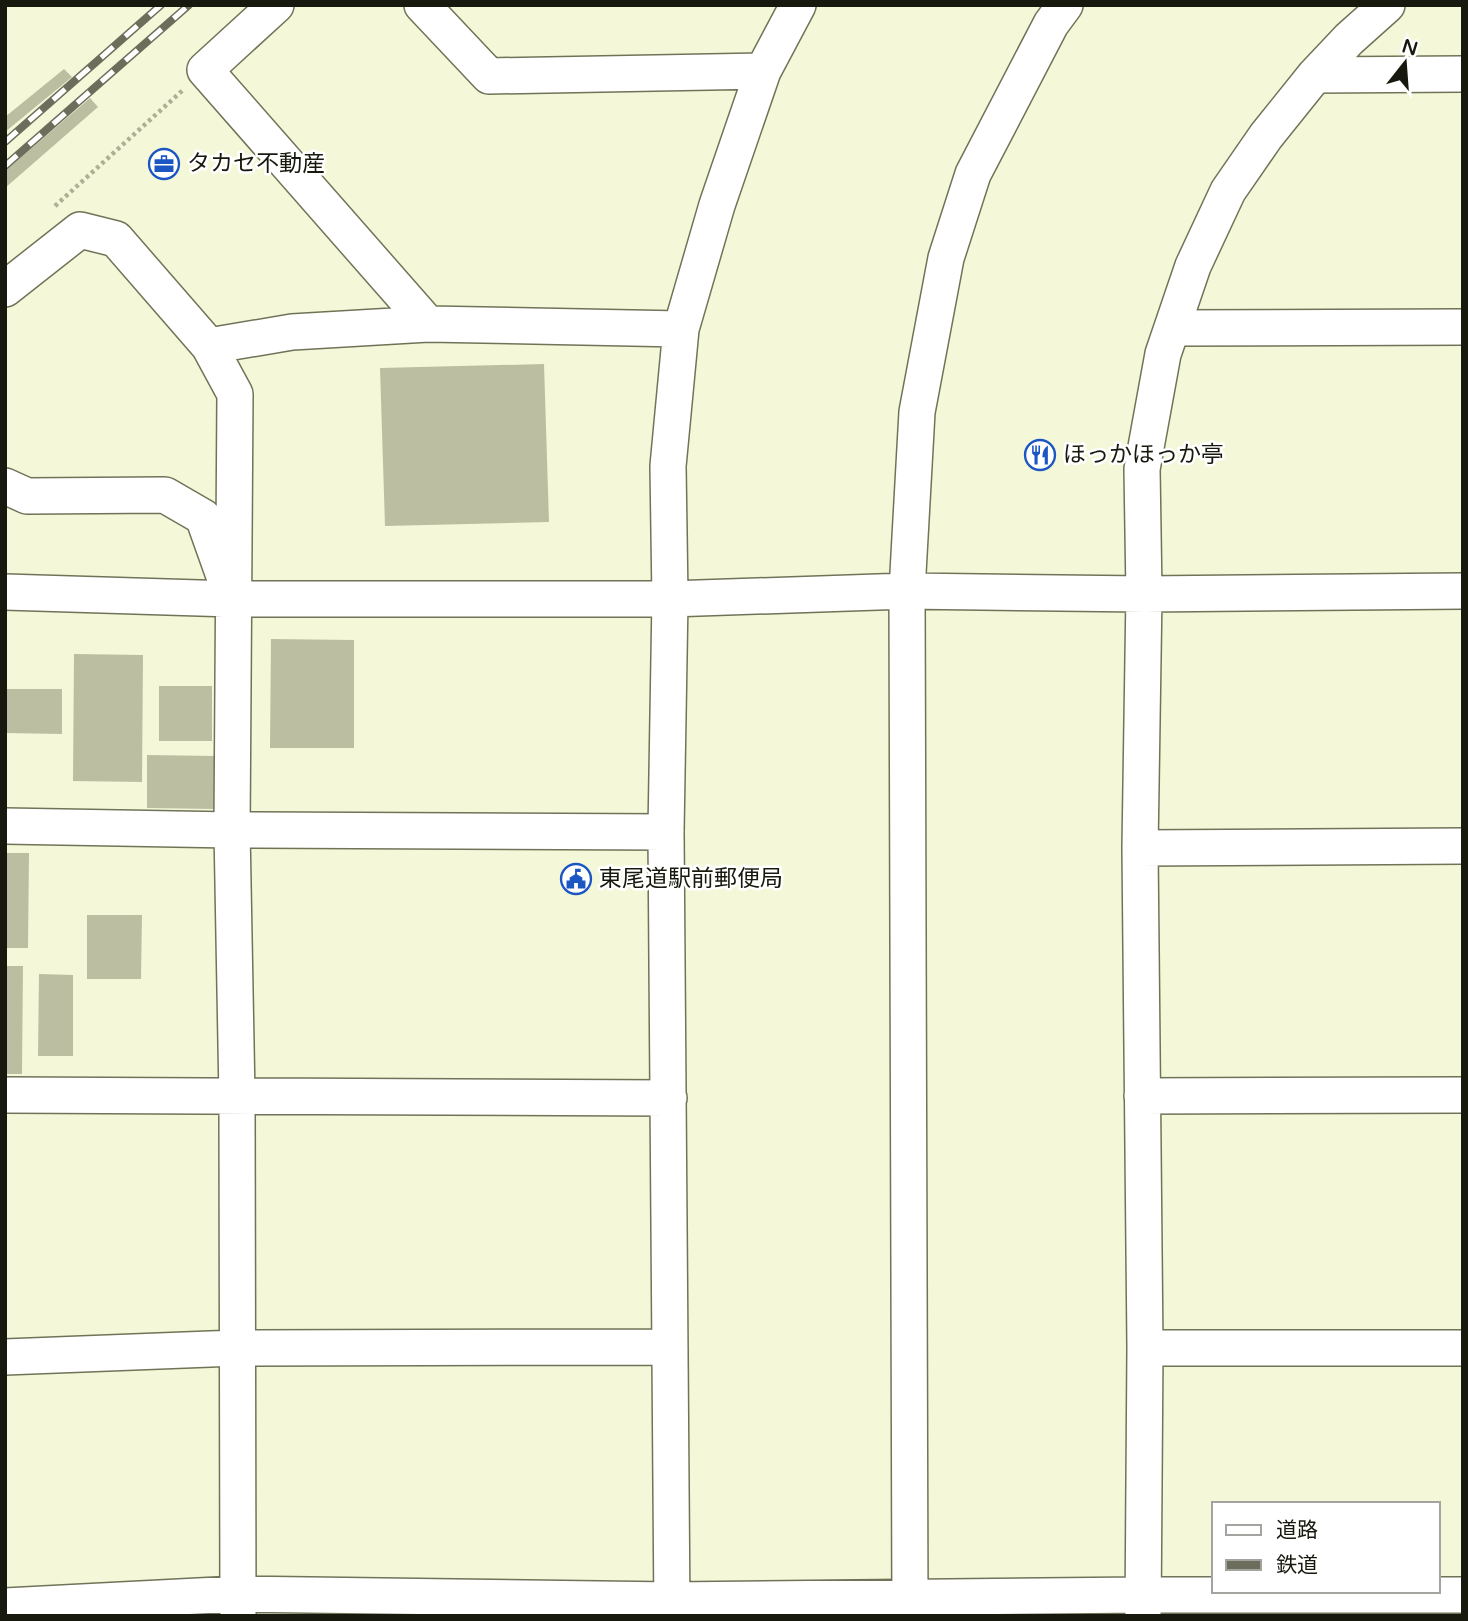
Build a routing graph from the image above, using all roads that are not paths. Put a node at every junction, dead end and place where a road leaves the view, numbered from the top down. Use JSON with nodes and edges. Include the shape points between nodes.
{"nodes":[{"id":1,"x":276,"y":5,"type":"edge"},
{"id":2,"x":422,"y":5,"type":"edge"},
{"id":3,"x":798,"y":5,"type":"edge"},
{"id":4,"x":1065,"y":5,"type":"edge"},
{"id":5,"x":1387,"y":5,"type":"edge"},
{"id":6,"x":763,"y":71,"type":"junction"},
{"id":7,"x":1463,"y":74,"type":"edge"},
{"id":8,"x":1315,"y":75,"type":"junction"},
{"id":9,"x":5,"y":289,"type":"edge"},
{"id":10,"x":428,"y":324,"type":"junction"},
{"id":11,"x":1463,"y":327,"type":"edge"},
{"id":12,"x":1172,"y":328,"type":"junction"},
{"id":13,"x":681,"y":329,"type":"junction"},
{"id":14,"x":209,"y":345,"type":"junction"},
{"id":15,"x":5,"y":486,"type":"edge"},
{"id":16,"x":906,"y":591,"type":"junction"},
{"id":17,"x":1463,"y":591,"type":"edge"},
{"id":18,"x":5,"y":592,"type":"edge"},
{"id":19,"x":1144,"y":594,"type":"junction"},
{"id":20,"x":232,"y":599,"type":"junction"},
{"id":21,"x":670,"y":599,"type":"junction"},
{"id":22,"x":5,"y":826,"type":"edge"},
{"id":23,"x":232,"y":830,"type":"junction"},
{"id":24,"x":667,"y":832,"type":"junction"},
{"id":25,"x":1463,"y":846,"type":"edge"},
{"id":26,"x":1140,"y":848,"type":"junction"},
{"id":27,"x":5,"y":1095,"type":"edge"},
{"id":28,"x":1463,"y":1095,"type":"edge"},
{"id":29,"x":1142,"y":1096,"type":"junction"},
{"id":30,"x":237,"y":1097,"type":"junction"},
{"id":31,"x":669,"y":1098,"type":"junction"},
{"id":32,"x":670,"y":1347,"type":"junction"},
{"id":33,"x":236,"y":1348,"type":"junction"},
{"id":34,"x":1145,"y":1348,"type":"junction"},
{"id":35,"x":1463,"y":1348,"type":"edge"},
{"id":36,"x":5,"y":1357,"type":"edge"},
{"id":37,"x":1463,"y":1595,"type":"edge"},
{"id":38,"x":237,"y":1605,"type":"edge"},
{"id":39,"x":1143,"y":1605,"type":"edge"},
{"id":40,"x":5,"y":1606,"type":"edge"},
{"id":41,"x":910,"y":1606,"type":"edge"},
{"id":42,"x":672,"y":1608,"type":"edge"}],
"edges":[{"from":1,"to":10,"type":"street","via":[[205,71]]},
{"from":2,"to":6,"type":"street","via":[[489,76]]},
{"from":3,"to":6,"type":"street"},
{"from":4,"to":16,"type":"street","via":[[973,174],[946,258],[917,412]]},
{"from":5,"to":8,"type":"street"},
{"from":6,"to":13,"type":"street","via":[[716,205]]},
{"from":7,"to":8,"type":"street"},
{"from":8,"to":12,"type":"street","via":[[1228,191],[1193,266]]},
{"from":9,"to":14,"type":"street","via":[[80,230],[116,239]]},
{"from":10,"to":13,"type":"street"},
{"from":10,"to":14,"type":"street","via":[[292,332]]},
{"from":11,"to":12,"type":"street"},
{"from":12,"to":19,"type":"street","via":[[1142,469]]},
{"from":13,"to":21,"type":"street","via":[[668,466]]},
{"from":14,"to":20,"type":"street","via":[[235,394]]},
{"from":15,"to":20,"type":"street","via":[[27,496],[165,495],[203,517]]},
{"from":16,"to":19,"type":"street"},
{"from":16,"to":21,"type":"street"},
{"from":16,"to":41,"type":"street"},
{"from":17,"to":19,"type":"street"},
{"from":18,"to":20,"type":"street"},
{"from":19,"to":26,"type":"street"},
{"from":20,"to":21,"type":"street"},
{"from":20,"to":23,"type":"street"},
{"from":21,"to":24,"type":"street"},
{"from":22,"to":23,"type":"street"},
{"from":23,"to":24,"type":"street"},
{"from":23,"to":30,"type":"street"},
{"from":24,"to":31,"type":"street"},
{"from":25,"to":26,"type":"street"},
{"from":26,"to":29,"type":"street"},
{"from":27,"to":30,"type":"street"},
{"from":28,"to":29,"type":"street"},
{"from":29,"to":34,"type":"street"},
{"from":30,"to":31,"type":"street"},
{"from":30,"to":33,"type":"street"},
{"from":31,"to":32,"type":"street"},
{"from":32,"to":33,"type":"street"},
{"from":32,"to":42,"type":"street"},
{"from":33,"to":36,"type":"street"},
{"from":33,"to":38,"type":"street"},
{"from":34,"to":35,"type":"street"},
{"from":34,"to":39,"type":"street"},
{"from":37,"to":39,"type":"street"},
{"from":38,"to":40,"type":"street"},
{"from":38,"to":42,"type":"street"},
{"from":39,"to":41,"type":"street"},
{"from":41,"to":42,"type":"street"}]}
